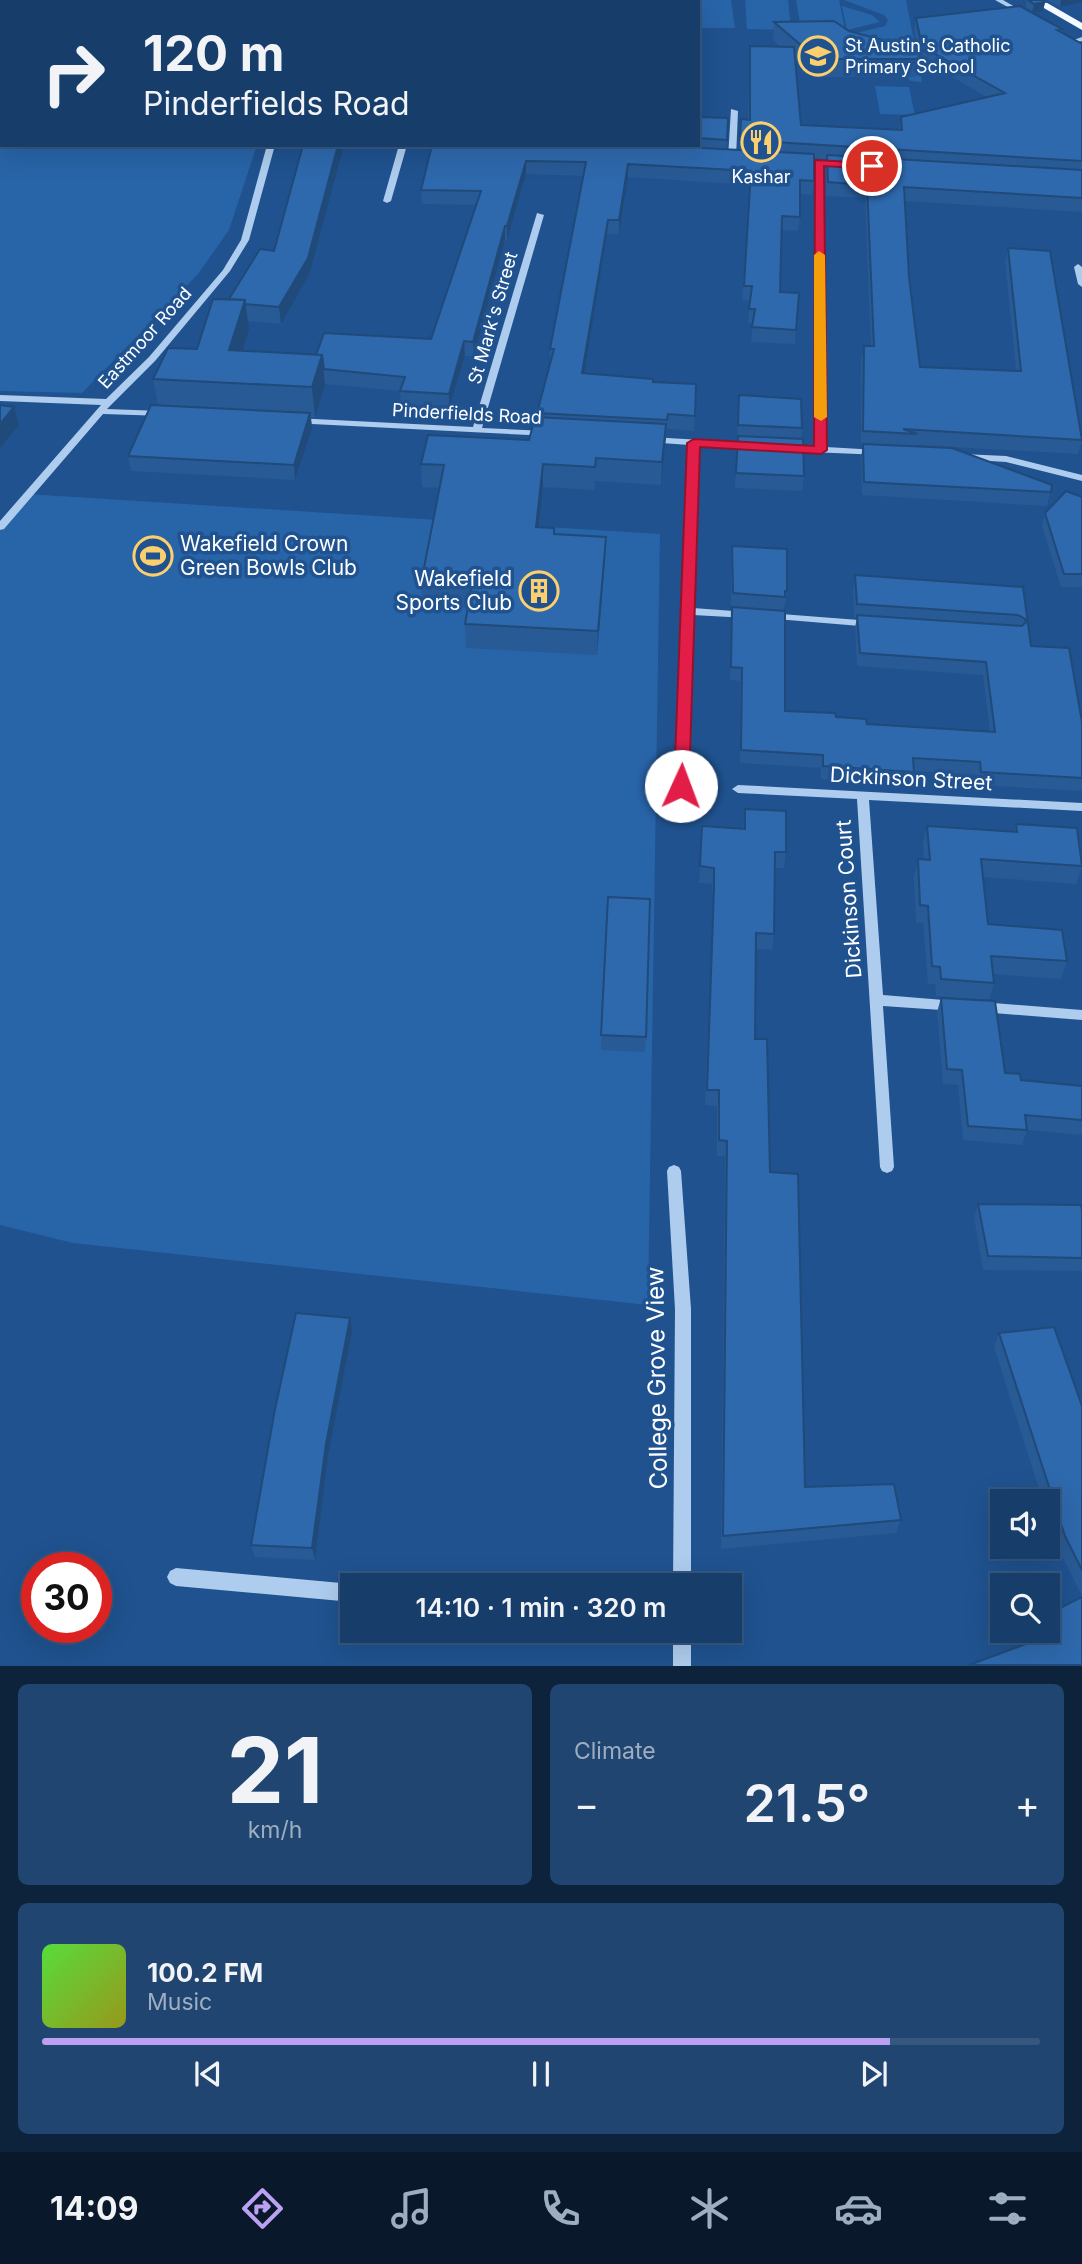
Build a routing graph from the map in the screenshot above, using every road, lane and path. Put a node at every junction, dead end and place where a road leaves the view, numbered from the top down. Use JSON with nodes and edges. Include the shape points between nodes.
{"nodes":[{"id":1,"x":998,"y":0,"type":"edge"},
{"id":2,"x":1035,"y":0,"type":"edge"},
{"id":3,"x":1031,"y":18,"type":"edge"},
{"id":4,"x":1082,"y":27,"type":"edge"},
{"id":5,"x":1063,"y":35,"type":"edge"},
{"id":6,"x":1078,"y":40,"type":"edge"},
{"id":7,"x":1082,"y":46,"type":"edge"},
{"id":8,"x":734,"y":111,"type":"dead end"},
{"id":9,"x":270,"y":147,"type":"edge"},
{"id":10,"x":402,"y":147,"type":"edge"},
{"id":11,"x":719,"y":157,"type":"edge"},
{"id":12,"x":732,"y":158,"type":"junction"},
{"id":13,"x":744,"y":158,"type":"edge"},
{"id":14,"x":794,"y":161,"type":"edge"},
{"id":15,"x":819,"y":163,"type":"junction"},
{"id":16,"x":847,"y":164,"type":"edge"},
{"id":17,"x":387,"y":201,"type":"dead end"},
{"id":18,"x":540,"y":215,"type":"dead end"},
{"id":19,"x":1078,"y":267,"type":"dead end"},
{"id":20,"x":1082,"y":284,"type":"edge"},
{"id":21,"x":0,"y":398,"type":"edge"},
{"id":22,"x":108,"y":402,"type":"junction"},
{"id":23,"x":100,"y":411,"type":"junction"},
{"id":24,"x":170,"y":415,"type":"edge"},
{"id":25,"x":281,"y":420,"type":"edge"},
{"id":26,"x":477,"y":430,"type":"junction"},
{"id":27,"x":558,"y":435,"type":"edge"},
{"id":28,"x":639,"y":440,"type":"edge"},
{"id":29,"x":694,"y":443,"type":"junction"},
{"id":30,"x":757,"y":447,"type":"edge"},
{"id":31,"x":770,"y":447,"type":"edge"},
{"id":32,"x":821,"y":450,"type":"junction"},
{"id":33,"x":887,"y":453,"type":"edge"},
{"id":34,"x":953,"y":457,"type":"edge"},
{"id":35,"x":1082,"y":478,"type":"edge"},
{"id":36,"x":0,"y":527,"type":"edge"},
{"id":37,"x":688,"y":611,"type":"junction"},
{"id":38,"x":879,"y":624,"type":"edge"},
{"id":39,"x":681,"y":786,"type":"dead end"},
{"id":40,"x":738,"y":789,"type":"dead end"},
{"id":41,"x":863,"y":796,"type":"junction"},
{"id":42,"x":1082,"y":807,"type":"edge"},
{"id":43,"x":877,"y":1000,"type":"junction"},
{"id":44,"x":1082,"y":1015,"type":"edge"},
{"id":45,"x":887,"y":1167,"type":"dead end"},
{"id":46,"x":674,"y":1171,"type":"dead end"},
{"id":47,"x":682,"y":1573,"type":"edge"},
{"id":48,"x":176,"y":1577,"type":"dead end"},
{"id":49,"x":340,"y":1592,"type":"edge"},
{"id":50,"x":682,"y":1643,"type":"edge"},
{"id":51,"x":682,"y":1665,"type":"edge"}],
"edges":[{"from":1,"to":3,"type":"street"},
{"from":2,"to":4,"type":"main road"},
{"from":5,"to":6,"type":"street"},
{"from":6,"to":7,"type":"street"},
{"from":8,"to":12,"type":"street"},
{"from":9,"to":22,"type":"street","name":"Eastmoor Road","via":[[245,240],[226,271],[152,359]]},
{"from":10,"to":17,"type":"street"},
{"from":11,"to":12,"type":"street"},
{"from":12,"to":13,"type":"street"},
{"from":14,"to":15,"type":"street"},
{"from":15,"to":16,"type":"street"},
{"from":15,"to":32,"type":"street"},
{"from":18,"to":26,"type":"street","name":"St Mark's Street"},
{"from":19,"to":20,"type":"street"},
{"from":21,"to":22,"type":"street"},
{"from":22,"to":23,"type":"street","name":"Eastmoor Road"},
{"from":23,"to":24,"type":"street"},
{"from":23,"to":36,"type":"street","name":"Eastmoor Road"},
{"from":25,"to":26,"type":"street","name":"Pinderfields Road"},
{"from":26,"to":27,"type":"street","name":"Pinderfields Road"},
{"from":28,"to":29,"type":"street"},
{"from":29,"to":30,"type":"street"},
{"from":29,"to":37,"type":"street"},
{"from":31,"to":32,"type":"street"},
{"from":32,"to":33,"type":"street"},
{"from":34,"to":35,"type":"street","via":[[1006,459]]},
{"from":37,"to":38,"type":"street"},
{"from":37,"to":39,"type":"street"},
{"from":40,"to":41,"type":"street","name":"Dickinson Street"},
{"from":41,"to":42,"type":"street","name":"Dickinson Street"},
{"from":41,"to":43,"type":"street","name":"Dickinson Court"},
{"from":43,"to":44,"type":"street","name":"Dickinson Court"},
{"from":43,"to":45,"type":"street","name":"Dickinson Court"},
{"from":46,"to":47,"type":"street","name":"College Grove View","via":[[683,1309]]},
{"from":48,"to":49,"type":"street"},
{"from":50,"to":51,"type":"street"}]}
